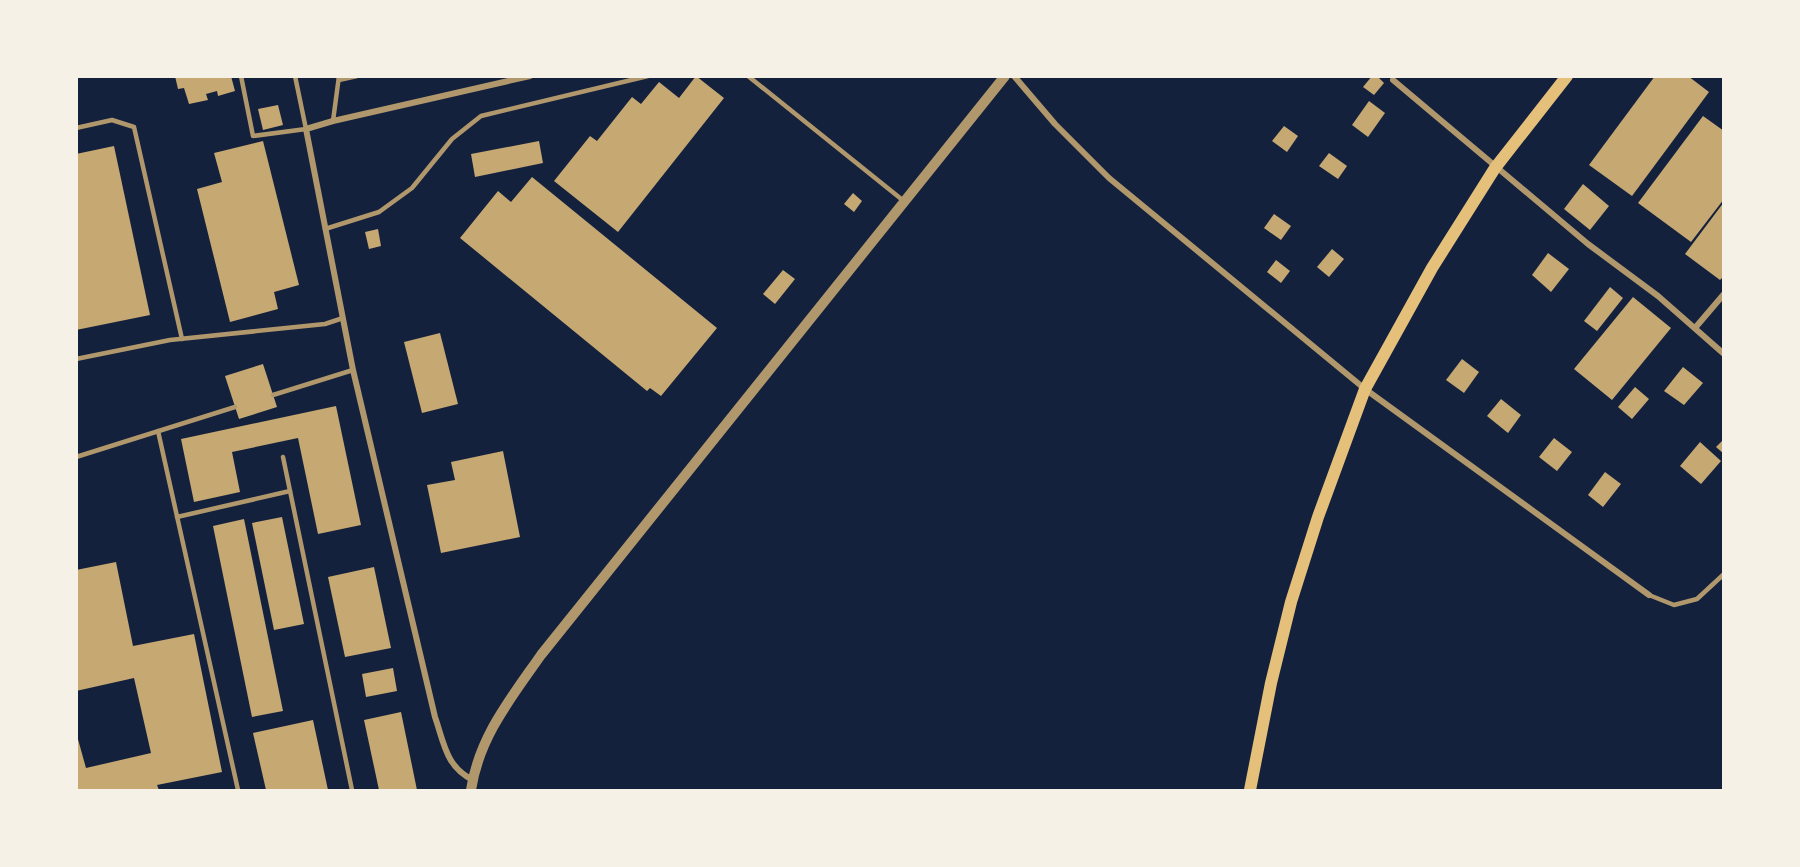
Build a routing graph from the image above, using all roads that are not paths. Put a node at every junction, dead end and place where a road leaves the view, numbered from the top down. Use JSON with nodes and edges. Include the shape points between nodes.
{"nodes":[{"id":1,"x":241,"y":76,"type":"edge"},
{"id":2,"x":296,"y":76,"type":"edge"},
{"id":3,"x":357,"y":76,"type":"edge"},
{"id":4,"x":530,"y":76,"type":"edge"},
{"id":5,"x":648,"y":76,"type":"edge"},
{"id":6,"x":748,"y":76,"type":"edge"},
{"id":7,"x":1005,"y":76,"type":"edge"},
{"id":8,"x":1014,"y":76,"type":"edge"},
{"id":9,"x":1567,"y":76,"type":"edge"},
{"id":10,"x":339,"y":78,"type":"edge"},
{"id":11,"x":1391,"y":78,"type":"edge"},
{"id":12,"x":333,"y":121,"type":"junction"},
{"id":13,"x":76,"y":128,"type":"edge"},
{"id":14,"x":306,"y":129,"type":"junction"},
{"id":15,"x":1495,"y":168,"type":"junction"},
{"id":16,"x":905,"y":202,"type":"junction"},
{"id":17,"x":325,"y":229,"type":"junction"},
{"id":18,"x":1724,"y":294,"type":"edge"},
{"id":19,"x":343,"y":318,"type":"junction"},
{"id":20,"x":1695,"y":328,"type":"junction"},
{"id":21,"x":182,"y":339,"type":"junction"},
{"id":22,"x":1724,"y":354,"type":"edge"},
{"id":23,"x":76,"y":359,"type":"edge"},
{"id":24,"x":353,"y":370,"type":"junction"},
{"id":25,"x":1365,"y":389,"type":"junction"},
{"id":26,"x":273,"y":395,"type":"dead end"},
{"id":27,"x":235,"y":407,"type":"dead end"},
{"id":28,"x":158,"y":432,"type":"junction"},
{"id":29,"x":76,"y":457,"type":"edge"},
{"id":30,"x":283,"y":457,"type":"dead end"},
{"id":31,"x":290,"y":492,"type":"junction"},
{"id":32,"x":177,"y":517,"type":"junction"},
{"id":33,"x":1724,"y":574,"type":"edge"},
{"id":34,"x":1649,"y":595,"type":"joint"},
{"id":35,"x":472,"y":785,"type":"edge"},
{"id":36,"x":238,"y":790,"type":"edge"},
{"id":37,"x":352,"y":790,"type":"edge"},
{"id":38,"x":1250,"y":790,"type":"edge"}],
"edges":[{"from":1,"to":14,"type":"lane","via":[[253,136]]},
{"from":2,"to":14,"type":"lane"},
{"from":3,"to":10,"type":"lane"},
{"from":4,"to":12,"type":"street"},
{"from":5,"to":17,"type":"lane","via":[[481,116],[452,139],[412,188],[379,212]]},
{"from":6,"to":16,"type":"lane"},
{"from":7,"to":16,"type":"street"},
{"from":8,"to":25,"type":"street","via":[[1109,178]]},
{"from":9,"to":15,"type":"main road"},
{"from":10,"to":12,"type":"lane"},
{"from":11,"to":15,"type":"street"},
{"from":12,"to":14,"type":"street"},
{"from":13,"to":21,"type":"lane","via":[[112,120],[134,127]]},
{"from":14,"to":17,"type":"street"},
{"from":15,"to":20,"type":"street"},
{"from":15,"to":25,"type":"main road","via":[[1432,267]]},
{"from":16,"to":35,"type":"street","via":[[541,654],[491,728]]},
{"from":17,"to":19,"type":"street"},
{"from":18,"to":20,"type":"street"},
{"from":19,"to":21,"type":"lane","via":[[325,324]]},
{"from":19,"to":24,"type":"street"},
{"from":20,"to":22,"type":"street"},
{"from":21,"to":23,"type":"lane"},
{"from":24,"to":26,"type":"lane"},
{"from":24,"to":35,"type":"street","via":[[435,717],[451,763]]},
{"from":25,"to":34,"type":"street"},
{"from":25,"to":38,"type":"main road","via":[[1291,602],[1270,683]]},
{"from":27,"to":28,"type":"lane"},
{"from":28,"to":29,"type":"lane"},
{"from":28,"to":32,"type":"lane"},
{"from":30,"to":31,"type":"lane"},
{"from":31,"to":32,"type":"lane"},
{"from":31,"to":37,"type":"lane"},
{"from":32,"to":36,"type":"lane"},
{"from":33,"to":34,"type":"lane","via":[[1697,599],[1674,605]]}]}
